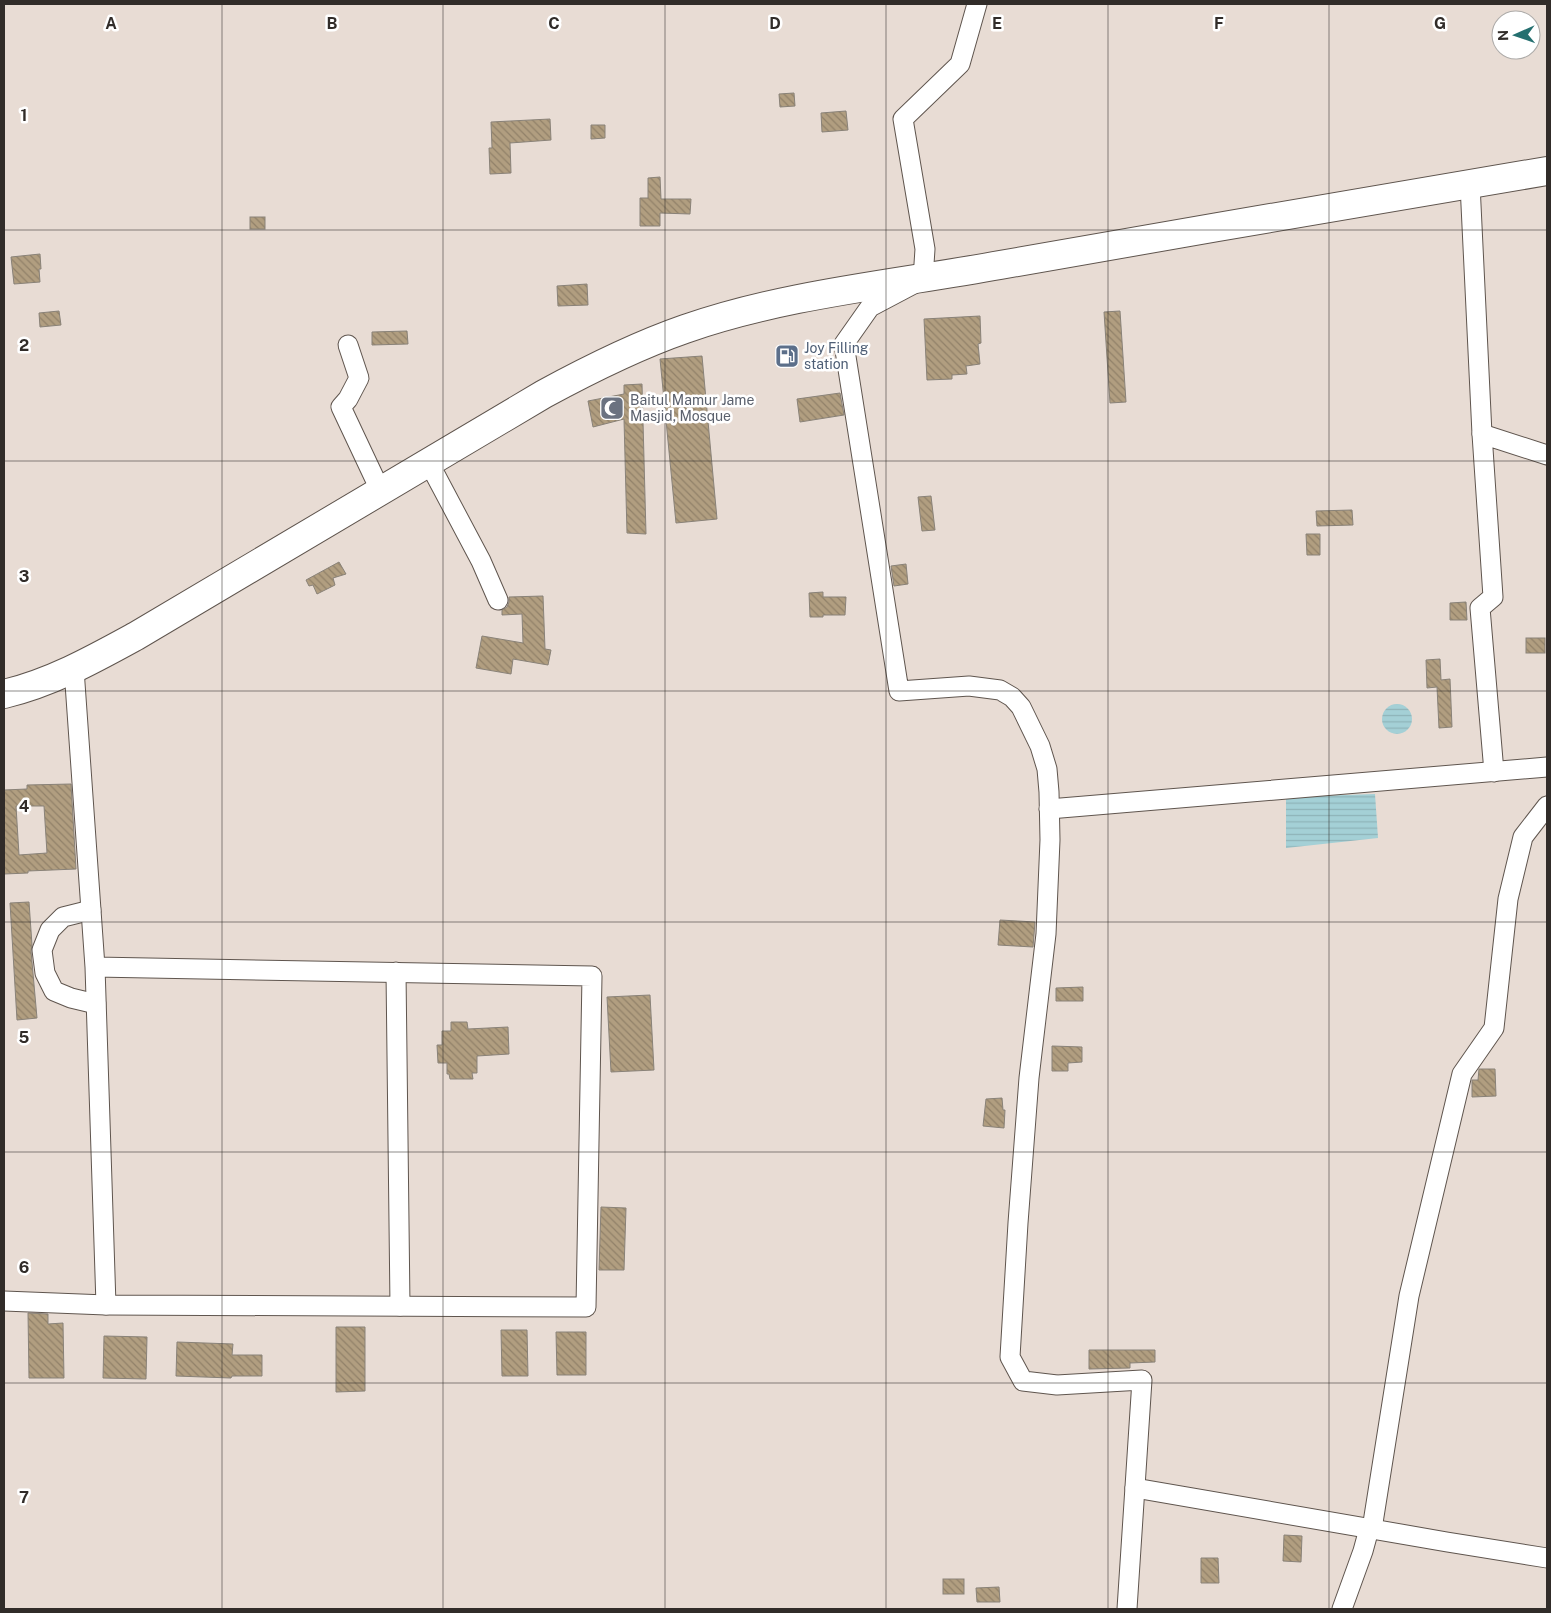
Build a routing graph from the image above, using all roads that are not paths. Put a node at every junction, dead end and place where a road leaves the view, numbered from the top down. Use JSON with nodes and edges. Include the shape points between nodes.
{"nodes":[{"id":1,"x":977,"y":4,"type":"edge"},
{"id":2,"x":1547,"y":171,"type":"edge"},
{"id":3,"x":1470,"y":184,"type":"junction"},
{"id":4,"x":922,"y":279,"type":"junction"},
{"id":5,"x":348,"y":345,"type":"dead end"},
{"id":6,"x":1482,"y":434,"type":"junction"},
{"id":7,"x":1547,"y":455,"type":"edge"},
{"id":8,"x":429,"y":463,"type":"junction"},
{"id":9,"x":381,"y":492,"type":"junction"},
{"id":10,"x":498,"y":600,"type":"dead end"},
{"id":11,"x":74,"y":669,"type":"junction"},
{"id":12,"x":4,"y":694,"type":"edge"},
{"id":13,"x":1547,"y":767,"type":"edge"},
{"id":14,"x":1494,"y":772,"type":"junction"},
{"id":15,"x":1547,"y":806,"type":"edge"},
{"id":16,"x":1049,"y":809,"type":"junction"},
{"id":17,"x":91,"y":910,"type":"junction"},
{"id":18,"x":94,"y":966,"type":"junction"},
{"id":19,"x":396,"y":972,"type":"junction"},
{"id":20,"x":96,"y":1004,"type":"junction"},
{"id":21,"x":4,"y":1301,"type":"edge"},
{"id":22,"x":106,"y":1305,"type":"junction"},
{"id":23,"x":400,"y":1306,"type":"junction"},
{"id":24,"x":1135,"y":1488,"type":"junction"},
{"id":25,"x":1370,"y":1529,"type":"junction"},
{"id":26,"x":1547,"y":1558,"type":"edge"},
{"id":27,"x":1127,"y":1609,"type":"edge"},
{"id":28,"x":1342,"y":1609,"type":"edge"}],
"edges":[{"from":1,"to":4,"type":"street","via":[[960,64],[903,119],[925,249]]},
{"from":2,"to":3,"type":"highway"},
{"from":3,"to":4,"type":"highway"},
{"from":3,"to":6,"type":"street"},
{"from":4,"to":8,"type":"highway","via":[[783,302],[669,335],[578,376]]},
{"from":4,"to":16,"type":"street","via":[[870,308],[844,344],[899,691],[969,686],[1000,690],[1012,696],[1040,746],[1047,770]]},
{"from":5,"to":9,"type":"street","via":[[359,378],[341,407]]},
{"from":6,"to":7,"type":"street"},
{"from":6,"to":14,"type":"street","via":[[1492,597],[1480,608]]},
{"from":8,"to":9,"type":"highway"},
{"from":8,"to":10,"type":"street","via":[[452,502]]},
{"from":9,"to":11,"type":"highway"},
{"from":11,"to":12,"type":"highway"},
{"from":11,"to":17,"type":"street"},
{"from":13,"to":14,"type":"street"},
{"from":14,"to":16,"type":"street"},
{"from":15,"to":25,"type":"street","via":[[1523,837],[1508,899],[1494,1028],[1462,1074],[1409,1296]]},
{"from":16,"to":24,"type":"street","via":[[1046,934],[1029,1078],[1010,1357],[1024,1381],[1057,1385],[1142,1380]]},
{"from":17,"to":18,"type":"street"},
{"from":17,"to":20,"type":"street","via":[[63,917],[50,930],[42,950],[45,973],[54,991]]},
{"from":18,"to":19,"type":"street"},
{"from":18,"to":20,"type":"street"},
{"from":19,"to":23,"type":"street"},
{"from":19,"to":23,"type":"street","via":[[592,976],[586,1307]]},
{"from":20,"to":22,"type":"street"},
{"from":21,"to":22,"type":"street"},
{"from":22,"to":23,"type":"street"},
{"from":24,"to":25,"type":"street"},
{"from":24,"to":27,"type":"street"},
{"from":25,"to":26,"type":"street"},
{"from":25,"to":28,"type":"street"}]}
